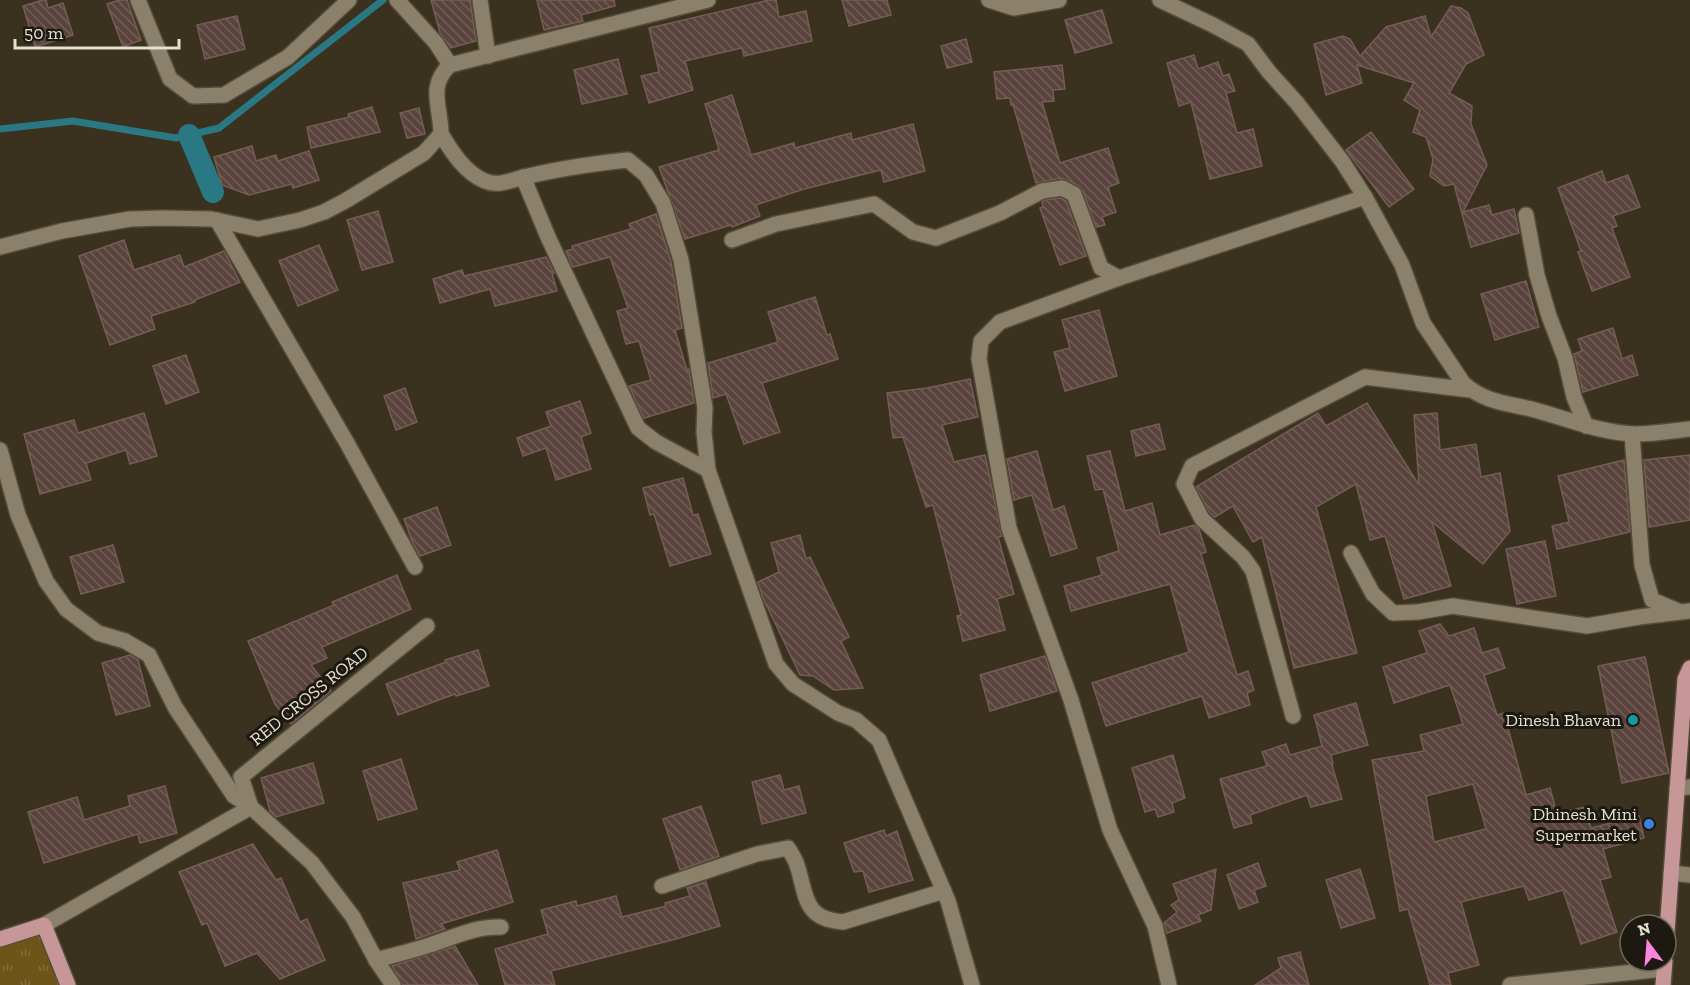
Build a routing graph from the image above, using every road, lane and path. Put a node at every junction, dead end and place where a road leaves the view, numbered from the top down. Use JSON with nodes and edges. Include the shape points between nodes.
{"nodes":[{"id":1,"x":138,"y":0,"type":"edge"},
{"id":2,"x":350,"y":0,"type":"edge"},
{"id":3,"x":480,"y":0,"type":"edge"},
{"id":4,"x":708,"y":0,"type":"edge"},
{"id":5,"x":989,"y":0,"type":"edge"},
{"id":6,"x":1059,"y":0,"type":"edge"},
{"id":7,"x":1160,"y":0,"type":"edge"},
{"id":8,"x":400,"y":2,"type":"edge"},
{"id":9,"x":665,"y":5,"type":"edge"},
{"id":10,"x":488,"y":56,"type":"junction"},
{"id":11,"x":450,"y":65,"type":"junction"},
{"id":12,"x":441,"y":134,"type":"junction"},
{"id":13,"x":523,"y":177,"type":"junction"},
{"id":14,"x":1365,"y":197,"type":"junction"},
{"id":15,"x":1526,"y":215,"type":"dead end"},
{"id":16,"x":217,"y":220,"type":"junction"},
{"id":17,"x":732,"y":240,"type":"dead end"},
{"id":18,"x":0,"y":247,"type":"edge"},
{"id":19,"x":1119,"y":278,"type":"junction"},
{"id":20,"x":1470,"y":390,"type":"junction"},
{"id":21,"x":1586,"y":426,"type":"junction"},
{"id":22,"x":1690,"y":429,"type":"edge"},
{"id":23,"x":1632,"y":434,"type":"junction"},
{"id":24,"x":0,"y":450,"type":"edge"},
{"id":25,"x":708,"y":470,"type":"junction"},
{"id":26,"x":1351,"y":553,"type":"dead end"},
{"id":27,"x":415,"y":567,"type":"dead end"},
{"id":28,"x":1685,"y":612,"type":"edge"},
{"id":29,"x":427,"y":626,"type":"dead end"},
{"id":30,"x":1690,"y":668,"type":"edge"},
{"id":31,"x":1293,"y":716,"type":"dead end"},
{"id":32,"x":1684,"y":788,"type":"edge"},
{"id":33,"x":251,"y":807,"type":"junction"},
{"id":34,"x":1671,"y":873,"type":"junction"},
{"id":35,"x":1690,"y":876,"type":"edge"},
{"id":36,"x":662,"y":886,"type":"dead end"},
{"id":37,"x":944,"y":891,"type":"junction"},
{"id":38,"x":1668,"y":913,"type":"edge"},
{"id":39,"x":44,"y":925,"type":"junction"},
{"id":40,"x":501,"y":927,"type":"dead end"},
{"id":41,"x":0,"y":939,"type":"edge"},
{"id":42,"x":376,"y":960,"type":"junction"},
{"id":43,"x":1618,"y":971,"type":"edge"},
{"id":44,"x":68,"y":985,"type":"edge"},
{"id":45,"x":393,"y":985,"type":"edge"},
{"id":46,"x":972,"y":985,"type":"edge"},
{"id":47,"x":1169,"y":985,"type":"edge"},
{"id":48,"x":1510,"y":985,"type":"edge"}],
"edges":[{"from":1,"to":2,"type":"street","via":[[170,78],[193,96],[224,95],[288,57]]},
{"from":3,"to":10,"type":"street"},
{"from":4,"to":9,"type":"street"},
{"from":5,"to":6,"type":"street","via":[[1014,8]]},
{"from":7,"to":14,"type":"street","via":[[1248,45],[1335,152]]},
{"from":8,"to":11,"type":"street"},
{"from":9,"to":10,"type":"street"},
{"from":10,"to":11,"type":"street"},
{"from":11,"to":12,"type":"street","via":[[437,83]]},
{"from":12,"to":13,"type":"street","via":[[457,158],[485,182],[496,184]]},
{"from":12,"to":16,"type":"street","via":[[424,153],[324,212],[258,230]]},
{"from":13,"to":25,"type":"street","via":[[638,428]]},
{"from":13,"to":25,"type":"street","via":[[628,160],[646,175],[663,203],[681,261],[705,408]]},
{"from":14,"to":19,"type":"street"},
{"from":14,"to":20,"type":"street","via":[[1402,265],[1423,323]]},
{"from":15,"to":21,"type":"street","via":[[1537,275]]},
{"from":16,"to":18,"type":"street","via":[[130,219]]},
{"from":16,"to":27,"type":"street"},
{"from":17,"to":19,"type":"street","via":[[776,224],[874,204],[913,232],[936,238],[1000,213],[1042,191],[1062,188],[1074,194],[1101,268]]},
{"from":19,"to":47,"type":"street","via":[[1000,321],[981,341],[979,359],[1009,528],[1071,700],[1110,830],[1155,926]]},
{"from":20,"to":21,"type":"street","via":[[1505,405]]},
{"from":20,"to":31,"type":"street","via":[[1365,377],[1192,466],[1184,484],[1202,519],[1253,571]]},
{"from":21,"to":23,"type":"street"},
{"from":22,"to":23,"type":"street"},
{"from":23,"to":28,"type":"street","via":[[1642,565],[1649,591],[1652,600]]},
{"from":24,"to":33,"type":"street","via":[[18,515],[46,581],[66,609],[98,633],[149,655],[175,707],[234,796]]},
{"from":25,"to":37,"type":"street","via":[[776,664],[793,684],[856,720],[879,740]]},
{"from":26,"to":28,"type":"street","via":[[1373,594],[1393,613],[1453,606],[1587,626]]},
{"from":29,"to":33,"type":"street","name":"RED CROSS ROAD","via":[[241,777]]},
{"from":30,"to":32,"type":"main road","via":[[1685,679]]},
{"from":32,"to":34,"type":"main road"},
{"from":33,"to":39,"type":"street"},
{"from":33,"to":42,"type":"street","via":[[312,863],[353,917]]},
{"from":34,"to":35,"type":"street"},
{"from":34,"to":38,"type":"main road"},
{"from":36,"to":37,"type":"street","via":[[757,854],[788,848],[797,864],[806,899],[817,915],[828,921],[843,922]]},
{"from":37,"to":46,"type":"street"},
{"from":39,"to":41,"type":"main road"},
{"from":39,"to":44,"type":"main road"},
{"from":40,"to":42,"type":"street","via":[[486,926]]},
{"from":42,"to":45,"type":"street"},
{"from":43,"to":48,"type":"street"}]}
